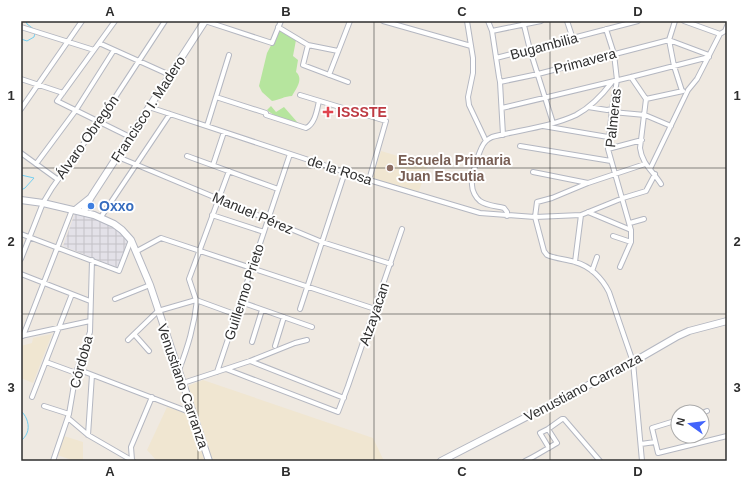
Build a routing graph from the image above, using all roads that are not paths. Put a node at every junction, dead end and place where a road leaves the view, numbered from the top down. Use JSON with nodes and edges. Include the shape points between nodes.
{"nodes":[{"id":1,"x":82,"y":21,"type":"edge"},
{"id":2,"x":115,"y":21,"type":"edge"},
{"id":3,"x":165,"y":21,"type":"edge"},
{"id":4,"x":205,"y":21,"type":"edge"},
{"id":5,"x":280,"y":21,"type":"edge"},
{"id":6,"x":350,"y":21,"type":"edge"},
{"id":7,"x":383,"y":21,"type":"edge"},
{"id":8,"x":467,"y":21,"type":"edge"},
{"id":9,"x":488,"y":21,"type":"edge"},
{"id":10,"x":541,"y":21,"type":"edge"},
{"id":11,"x":567,"y":21,"type":"edge"},
{"id":12,"x":638,"y":21,"type":"edge"},
{"id":13,"x":675,"y":21,"type":"edge"},
{"id":14,"x":684,"y":21,"type":"edge"},
{"id":15,"x":524,"y":23,"type":"edge"},
{"id":16,"x":278,"y":26,"type":"junction"},
{"id":17,"x":727,"y":26,"type":"edge"},
{"id":18,"x":22,"y":28,"type":"edge"},
{"id":19,"x":606,"y":29,"type":"junction"},
{"id":20,"x":492,"y":31,"type":"junction"},
{"id":21,"x":720,"y":34,"type":"junction"},
{"id":22,"x":573,"y":38,"type":"junction"},
{"id":23,"x":669,"y":40,"type":"junction"},
{"id":24,"x":68,"y":42,"type":"junction"},
{"id":25,"x":99,"y":43,"type":"junction"},
{"id":26,"x":308,"y":45,"type":"junction"},
{"id":27,"x":470,"y":46,"type":"junction"},
{"id":28,"x":94,"y":50,"type":"junction"},
{"id":29,"x":114,"y":50,"type":"junction"},
{"id":30,"x":530,"y":50,"type":"junction"},
{"id":31,"x":338,"y":51,"type":"junction"},
{"id":32,"x":614,"y":54,"type":"junction"},
{"id":33,"x":229,"y":55,"type":"dead end"},
{"id":34,"x":709,"y":56,"type":"junction"},
{"id":35,"x":496,"y":58,"type":"junction"},
{"id":36,"x":138,"y":60,"type":"junction"},
{"id":37,"x":674,"y":66,"type":"junction"},
{"id":38,"x":329,"y":74,"type":"junction"},
{"id":39,"x":538,"y":74,"type":"junction"},
{"id":40,"x":170,"y":75,"type":"junction"},
{"id":41,"x":631,"y":77,"type":"junction"},
{"id":42,"x":21,"y":79,"type":"edge"},
{"id":43,"x":617,"y":80,"type":"junction"},
{"id":44,"x":348,"y":82,"type":"dead end"},
{"id":45,"x":500,"y":82,"type":"junction"},
{"id":46,"x":612,"y":82,"type":"junction"},
{"id":47,"x":38,"y":84,"type":"junction"},
{"id":48,"x":688,"y":90,"type":"junction"},
{"id":49,"x":682,"y":91,"type":"junction"},
{"id":50,"x":63,"y":93,"type":"junction"},
{"id":51,"x":300,"y":95,"type":"dead end"},
{"id":52,"x":216,"y":97,"type":"junction"},
{"id":53,"x":546,"y":97,"type":"junction"},
{"id":54,"x":646,"y":99,"type":"junction"},
{"id":55,"x":319,"y":101,"type":"junction"},
{"id":56,"x":149,"y":107,"type":"junction"},
{"id":57,"x":588,"y":107,"type":"junction"},
{"id":58,"x":502,"y":108,"type":"junction"},
{"id":59,"x":21,"y":109,"type":"edge"},
{"id":60,"x":76,"y":110,"type":"junction"},
{"id":61,"x":612,"y":110,"type":"junction"},
{"id":62,"x":170,"y":114,"type":"junction"},
{"id":63,"x":645,"y":116,"type":"junction"},
{"id":64,"x":100,"y":122,"type":"junction"},
{"id":65,"x":553,"y":123,"type":"junction"},
{"id":66,"x":207,"y":126,"type":"junction"},
{"id":67,"x":542,"y":126,"type":"junction"},
{"id":68,"x":671,"y":126,"type":"junction"},
{"id":69,"x":224,"y":132,"type":"junction"},
{"id":70,"x":503,"y":135,"type":"junction"},
{"id":71,"x":130,"y":137,"type":"junction"},
{"id":72,"x":608,"y":137,"type":"junction"},
{"id":73,"x":642,"y":140,"type":"junction"},
{"id":74,"x":486,"y":141,"type":"junction"},
{"id":75,"x":520,"y":146,"type":"dead end"},
{"id":76,"x":608,"y":149,"type":"junction"},
{"id":77,"x":21,"y":153,"type":"edge"},
{"id":78,"x":290,"y":154,"type":"junction"},
{"id":79,"x":187,"y":156,"type":"dead end"},
{"id":80,"x":118,"y":157,"type":"junction"},
{"id":81,"x":611,"y":161,"type":"junction"},
{"id":82,"x":36,"y":164,"type":"junction"},
{"id":83,"x":645,"y":164,"type":"junction"},
{"id":84,"x":137,"y":165,"type":"junction"},
{"id":85,"x":213,"y":165,"type":"junction"},
{"id":86,"x":650,"y":169,"type":"junction"},
{"id":87,"x":228,"y":171,"type":"junction"},
{"id":88,"x":345,"y":172,"type":"junction"},
{"id":89,"x":533,"y":172,"type":"dead end"},
{"id":90,"x":616,"y":174,"type":"junction"},
{"id":91,"x":655,"y":174,"type":"junction"},
{"id":92,"x":58,"y":179,"type":"junction"},
{"id":93,"x":369,"y":180,"type":"junction"},
{"id":94,"x":588,"y":183,"type":"junction"},
{"id":95,"x":661,"y":184,"type":"dead end"},
{"id":96,"x":278,"y":189,"type":"junction"},
{"id":97,"x":91,"y":197,"type":"junction"},
{"id":98,"x":218,"y":198,"type":"junction"},
{"id":99,"x":623,"y":198,"type":"junction"},
{"id":100,"x":23,"y":201,"type":"edge"},
{"id":101,"x":43,"y":203,"type":"junction"},
{"id":102,"x":74,"y":210,"type":"junction"},
{"id":103,"x":84,"y":212,"type":"junction"},
{"id":104,"x":588,"y":212,"type":"junction"},
{"id":105,"x":212,"y":215,"type":"junction"},
{"id":106,"x":581,"y":215,"type":"junction"},
{"id":107,"x":507,"y":216,"type":"junction"},
{"id":108,"x":101,"y":217,"type":"junction"},
{"id":109,"x":534,"y":217,"type":"junction"},
{"id":110,"x":268,"y":219,"type":"junction"},
{"id":111,"x":644,"y":219,"type":"dead end"},
{"id":112,"x":630,"y":223,"type":"junction"},
{"id":113,"x":402,"y":229,"type":"dead end"},
{"id":114,"x":631,"y":230,"type":"junction"},
{"id":115,"x":264,"y":232,"type":"junction"},
{"id":116,"x":21,"y":234,"type":"edge"},
{"id":117,"x":613,"y":236,"type":"dead end"},
{"id":118,"x":30,"y":237,"type":"junction"},
{"id":119,"x":131,"y":240,"type":"junction"},
{"id":120,"x":322,"y":242,"type":"junction"},
{"id":121,"x":631,"y":242,"type":"junction"},
{"id":122,"x":58,"y":248,"type":"junction"},
{"id":123,"x":199,"y":250,"type":"junction"},
{"id":124,"x":137,"y":251,"type":"junction"},
{"id":125,"x":597,"y":257,"type":"dead end"},
{"id":126,"x":21,"y":260,"type":"edge"},
{"id":127,"x":92,"y":260,"type":"junction"},
{"id":128,"x":575,"y":262,"type":"junction"},
{"id":129,"x":391,"y":264,"type":"junction"},
{"id":130,"x":620,"y":267,"type":"dead end"},
{"id":131,"x":252,"y":268,"type":"junction"},
{"id":132,"x":592,"y":271,"type":"junction"},
{"id":133,"x":21,"y":274,"type":"edge"},
{"id":134,"x":44,"y":283,"type":"junction"},
{"id":135,"x":150,"y":285,"type":"junction"},
{"id":136,"x":307,"y":286,"type":"junction"},
{"id":137,"x":72,"y":294,"type":"junction"},
{"id":138,"x":115,"y":299,"type":"dead end"},
{"id":139,"x":197,"y":300,"type":"junction"},
{"id":140,"x":90,"y":301,"type":"junction"},
{"id":141,"x":241,"y":302,"type":"junction"},
{"id":142,"x":372,"y":308,"type":"dead end"},
{"id":143,"x":300,"y":309,"type":"dead end"},
{"id":144,"x":262,"y":310,"type":"junction"},
{"id":145,"x":158,"y":311,"type":"junction"},
{"id":146,"x":236,"y":315,"type":"junction"},
{"id":147,"x":284,"y":317,"type":"junction"},
{"id":148,"x":90,"y":321,"type":"junction"},
{"id":149,"x":727,"y":321,"type":"edge"},
{"id":150,"x":312,"y":327,"type":"dead end"},
{"id":151,"x":59,"y":328,"type":"junction"},
{"id":152,"x":134,"y":334,"type":"junction"},
{"id":153,"x":22,"y":336,"type":"edge"},
{"id":154,"x":128,"y":340,"type":"dead end"},
{"id":155,"x":307,"y":340,"type":"dead end"},
{"id":156,"x":252,"y":342,"type":"dead end"},
{"id":157,"x":275,"y":346,"type":"dead end"},
{"id":158,"x":149,"y":351,"type":"dead end"},
{"id":159,"x":250,"y":361,"type":"junction"},
{"id":160,"x":46,"y":362,"type":"junction"},
{"id":161,"x":633,"y":362,"type":"junction"},
{"id":162,"x":226,"y":369,"type":"junction"},
{"id":163,"x":179,"y":370,"type":"junction"},
{"id":164,"x":77,"y":371,"type":"junction"},
{"id":165,"x":217,"y":372,"type":"junction"},
{"id":166,"x":92,"y":375,"type":"junction"},
{"id":167,"x":183,"y":383,"type":"junction"},
{"id":168,"x":32,"y":397,"type":"dead end"},
{"id":169,"x":152,"y":397,"type":"junction"},
{"id":170,"x":344,"y":398,"type":"junction"},
{"id":171,"x":44,"y":406,"type":"dead end"},
{"id":172,"x":192,"y":413,"type":"junction"},
{"id":173,"x":68,"y":416,"type":"junction"},
{"id":174,"x":670,"y":422,"type":"edge"},
{"id":175,"x":548,"y":429,"type":"junction"},
{"id":176,"x":88,"y":435,"type":"junction"},
{"id":177,"x":727,"y":436,"type":"edge"},
{"id":178,"x":655,"y":442,"type":"junction"},
{"id":179,"x":641,"y":444,"type":"junction"},
{"id":180,"x":549,"y":448,"type":"junction"},
{"id":181,"x":526,"y":460,"type":"edge"},
{"id":182,"x":53,"y":461,"type":"edge"},
{"id":183,"x":133,"y":461,"type":"edge"},
{"id":184,"x":209,"y":461,"type":"edge"},
{"id":185,"x":441,"y":461,"type":"edge"},
{"id":186,"x":600,"y":461,"type":"edge"},
{"id":187,"x":642,"y":461,"type":"edge"}],
"edges":[{"from":1,"to":24,"type":"street"},
{"from":2,"to":25,"type":"street"},
{"from":3,"to":36,"type":"street","name":"Álvaro Obregón"},
{"from":4,"to":16,"type":"street","via":[[272,43]]},
{"from":4,"to":40,"type":"main road","name":"Francisco I. Madero"},
{"from":5,"to":16,"type":"street"},
{"from":6,"to":31,"type":"street"},
{"from":7,"to":27,"type":"street"},
{"from":8,"to":27,"type":"street"},
{"from":9,"to":20,"type":"street"},
{"from":10,"to":15,"type":"street"},
{"from":11,"to":22,"type":"street"},
{"from":12,"to":19,"type":"street","name":"Bugambilia"},
{"from":13,"to":23,"type":"street"},
{"from":14,"to":21,"type":"street"},
{"from":15,"to":20,"type":"street"},
{"from":15,"to":30,"type":"street"},
{"from":16,"to":26,"type":"street"},
{"from":17,"to":21,"type":"street"},
{"from":18,"to":24,"type":"street"},
{"from":19,"to":22,"type":"street","name":"Bugambilia"},
{"from":19,"to":32,"type":"street","name":"Palmeras"},
{"from":20,"to":35,"type":"street"},
{"from":21,"to":34,"type":"street"},
{"from":22,"to":30,"type":"street","name":"Bugambilia"},
{"from":23,"to":32,"type":"street","name":"Primavera"},
{"from":23,"to":34,"type":"street"},
{"from":23,"to":37,"type":"street"},
{"from":24,"to":28,"type":"street"},
{"from":24,"to":47,"type":"street"},
{"from":25,"to":28,"type":"street"},
{"from":25,"to":29,"type":"street"},
{"from":26,"to":31,"type":"street"},
{"from":26,"to":38,"type":"street","via":[[303,65]]},
{"from":27,"to":74,"type":"street","via":[[473,73],[469,105]]},
{"from":28,"to":50,"type":"street"},
{"from":29,"to":36,"type":"street"},
{"from":29,"to":60,"type":"street"},
{"from":30,"to":35,"type":"street","name":"Bugambilia"},
{"from":30,"to":39,"type":"street"},
{"from":31,"to":38,"type":"street"},
{"from":32,"to":39,"type":"street","name":"Primavera"},
{"from":32,"to":43,"type":"street","name":"Palmeras"},
{"from":33,"to":52,"type":"street"},
{"from":34,"to":37,"type":"street"},
{"from":34,"to":48,"type":"street"},
{"from":35,"to":45,"type":"street"},
{"from":36,"to":40,"type":"street"},
{"from":36,"to":64,"type":"street","name":"Álvaro Obregón"},
{"from":37,"to":41,"type":"street"},
{"from":37,"to":49,"type":"street"},
{"from":38,"to":44,"type":"street"},
{"from":39,"to":45,"type":"street","name":"Primavera"},
{"from":39,"to":53,"type":"street"},
{"from":40,"to":56,"type":"main road","name":"Francisco I. Madero"},
{"from":41,"to":43,"type":"street"},
{"from":41,"to":54,"type":"street"},
{"from":42,"to":47,"type":"street"},
{"from":43,"to":46,"type":"street"},
{"from":43,"to":61,"type":"street","name":"Palmeras"},
{"from":45,"to":58,"type":"street"},
{"from":46,"to":53,"type":"street"},
{"from":46,"to":57,"type":"street"},
{"from":47,"to":50,"type":"street"},
{"from":47,"to":59,"type":"street"},
{"from":48,"to":49,"type":"street"},
{"from":48,"to":68,"type":"street"},
{"from":49,"to":54,"type":"street"},
{"from":50,"to":60,"type":"street","via":[[58,101]]},
{"from":51,"to":55,"type":"street"},
{"from":52,"to":55,"type":"street","via":[[306,128],[312,122]]},
{"from":52,"to":66,"type":"street"},
{"from":53,"to":58,"type":"street"},
{"from":53,"to":65,"type":"street"},
{"from":54,"to":63,"type":"street"},
{"from":55,"to":93,"type":"street","via":[[386,121]]},
{"from":56,"to":62,"type":"street","name":"de la Rosa"},
{"from":56,"to":71,"type":"main road","name":"Francisco I. Madero"},
{"from":57,"to":61,"type":"street"},
{"from":57,"to":65,"type":"street","via":[[576,115]]},
{"from":58,"to":70,"type":"street"},
{"from":60,"to":64,"type":"street"},
{"from":60,"to":82,"type":"street"},
{"from":61,"to":63,"type":"street"},
{"from":61,"to":72,"type":"street","name":"Palmeras"},
{"from":62,"to":66,"type":"street","name":"de la Rosa"},
{"from":62,"to":84,"type":"street"},
{"from":63,"to":68,"type":"street"},
{"from":63,"to":73,"type":"street"},
{"from":64,"to":71,"type":"street"},
{"from":64,"to":92,"type":"street","name":"Álvaro Obregón"},
{"from":65,"to":67,"type":"street"},
{"from":66,"to":69,"type":"street","name":"de la Rosa"},
{"from":67,"to":70,"type":"street"},
{"from":67,"to":72,"type":"street"},
{"from":68,"to":86,"type":"street"},
{"from":69,"to":78,"type":"street","name":"de la Rosa"},
{"from":69,"to":85,"type":"street"},
{"from":70,"to":74,"type":"street"},
{"from":71,"to":80,"type":"main road","name":"Francisco I. Madero"},
{"from":72,"to":76,"type":"street","name":"Palmeras"},
{"from":73,"to":76,"type":"street"},
{"from":73,"to":83,"type":"street","via":[[640,148]]},
{"from":74,"to":107,"type":"street","via":[[473,174],[472,190],[481,202],[504,208]]},
{"from":75,"to":81,"type":"street"},
{"from":76,"to":81,"type":"street","name":"Palmeras"},
{"from":77,"to":82,"type":"street"},
{"from":78,"to":88,"type":"street","name":"de la Rosa"},
{"from":78,"to":96,"type":"street","name":"Guillermo Prieto"},
{"from":79,"to":85,"type":"street"},
{"from":80,"to":84,"type":"street","name":"Manuel Pérez"},
{"from":80,"to":97,"type":"main road","name":"Francisco I. Madero"},
{"from":81,"to":90,"type":"street","name":"Palmeras"},
{"from":82,"to":92,"type":"street"},
{"from":83,"to":86,"type":"street"},
{"from":83,"to":90,"type":"street"},
{"from":84,"to":98,"type":"street","name":"Manuel Pérez"},
{"from":84,"to":108,"type":"street"},
{"from":85,"to":87,"type":"street"},
{"from":86,"to":91,"type":"street"},
{"from":87,"to":96,"type":"street"},
{"from":87,"to":98,"type":"street"},
{"from":88,"to":93,"type":"street","name":"de la Rosa"},
{"from":88,"to":120,"type":"street"},
{"from":89,"to":94,"type":"street"},
{"from":90,"to":94,"type":"street"},
{"from":90,"to":99,"type":"street","name":"Palmeras"},
{"from":91,"to":95,"type":"street"},
{"from":91,"to":99,"type":"street","via":[[646,191]]},
{"from":92,"to":101,"type":"street","name":"Álvaro Obregón"},
{"from":93,"to":107,"type":"street","name":"de la Rosa","via":[[472,212]]},
{"from":94,"to":109,"type":"street","via":[[537,202]]},
{"from":96,"to":110,"type":"street","name":"Guillermo Prieto"},
{"from":97,"to":102,"type":"main road","name":"Francisco I. Madero"},
{"from":97,"to":103,"type":"main road","name":"Francisco I. Madero"},
{"from":98,"to":105,"type":"street"},
{"from":98,"to":110,"type":"street","name":"Manuel Pérez"},
{"from":99,"to":104,"type":"street"},
{"from":99,"to":112,"type":"street","name":"Palmeras"},
{"from":100,"to":101,"type":"main road","name":"Venustiano Carranza"},
{"from":101,"to":102,"type":"main road","name":"Venustiano Carranza"},
{"from":101,"to":118,"type":"street","name":"Álvaro Obregón"},
{"from":102,"to":103,"type":"main road","name":"Venustiano Carranza"},
{"from":102,"to":122,"type":"street"},
{"from":103,"to":108,"type":"main road","name":"Venustiano Carranza"},
{"from":104,"to":106,"type":"street"},
{"from":104,"to":114,"type":"street"},
{"from":105,"to":115,"type":"street"},
{"from":105,"to":123,"type":"street"},
{"from":106,"to":109,"type":"street","name":"de la Rosa"},
{"from":106,"to":128,"type":"street"},
{"from":107,"to":109,"type":"street","name":"de la Rosa"},
{"from":108,"to":119,"type":"main road","name":"Venustiano Carranza","via":[[114,224]]},
{"from":109,"to":128,"type":"street","via":[[547,255]]},
{"from":110,"to":115,"type":"street","name":"Guillermo Prieto"},
{"from":110,"to":120,"type":"street","name":"Manuel Pérez"},
{"from":111,"to":112,"type":"street"},
{"from":112,"to":114,"type":"street","name":"Palmeras"},
{"from":113,"to":129,"type":"street","name":"Atzayacan"},
{"from":114,"to":121,"type":"street","name":"Palmeras"},
{"from":115,"to":131,"type":"street","name":"Guillermo Prieto"},
{"from":116,"to":118,"type":"street"},
{"from":117,"to":121,"type":"street"},
{"from":118,"to":122,"type":"street"},
{"from":118,"to":126,"type":"street","name":"Álvaro Obregón"},
{"from":119,"to":124,"type":"main road","name":"Venustiano Carranza"},
{"from":119,"to":127,"type":"street","via":[[118,271]]},
{"from":120,"to":129,"type":"street","name":"Manuel Pérez"},
{"from":120,"to":136,"type":"street"},
{"from":121,"to":130,"type":"street"},
{"from":122,"to":127,"type":"street"},
{"from":122,"to":134,"type":"street"},
{"from":123,"to":124,"type":"street","via":[[161,238]]},
{"from":123,"to":131,"type":"street"},
{"from":123,"to":139,"type":"street","via":[[189,279]]},
{"from":124,"to":135,"type":"main road","name":"Venustiano Carranza"},
{"from":125,"to":132,"type":"street"},
{"from":127,"to":140,"type":"street","name":"Córdoba"},
{"from":128,"to":132,"type":"street"},
{"from":129,"to":170,"type":"street","name":"Atzayacan"},
{"from":131,"to":136,"type":"street"},
{"from":131,"to":141,"type":"street","name":"Guillermo Prieto"},
{"from":132,"to":161,"type":"street","via":[[603,281],[609,292]]},
{"from":133,"to":134,"type":"street"},
{"from":134,"to":137,"type":"street"},
{"from":134,"to":153,"type":"street"},
{"from":135,"to":138,"type":"street"},
{"from":135,"to":145,"type":"main road","name":"Venustiano Carranza"},
{"from":136,"to":142,"type":"street"},
{"from":136,"to":143,"type":"street"},
{"from":137,"to":140,"type":"street"},
{"from":137,"to":151,"type":"street"},
{"from":139,"to":145,"type":"street"},
{"from":139,"to":146,"type":"street"},
{"from":139,"to":163,"type":"street","via":[[195,324]]},
{"from":140,"to":148,"type":"street","name":"Córdoba"},
{"from":141,"to":144,"type":"street"},
{"from":141,"to":146,"type":"street","name":"Guillermo Prieto"},
{"from":144,"to":147,"type":"street"},
{"from":144,"to":156,"type":"street"},
{"from":145,"to":152,"type":"street","name":"Venustiano Carranza"},
{"from":145,"to":163,"type":"main road","name":"Venustiano Carranza"},
{"from":146,"to":165,"type":"street","name":"Guillermo Prieto"},
{"from":147,"to":150,"type":"street"},
{"from":147,"to":157,"type":"street"},
{"from":148,"to":151,"type":"street"},
{"from":148,"to":164,"type":"street","name":"Córdoba","via":[[90,332]]},
{"from":149,"to":161,"type":"main road","name":"Venustiano Carranza","via":[[689,331]]},
{"from":151,"to":153,"type":"street"},
{"from":151,"to":160,"type":"street"},
{"from":152,"to":154,"type":"street","name":"Venustiano Carranza"},
{"from":152,"to":158,"type":"street"},
{"from":155,"to":159,"type":"street"},
{"from":159,"to":162,"type":"street"},
{"from":159,"to":170,"type":"street"},
{"from":160,"to":164,"type":"street"},
{"from":160,"to":168,"type":"street"},
{"from":161,"to":179,"type":"street"},
{"from":161,"to":185,"type":"main road","name":"Venustiano Carranza"},
{"from":162,"to":165,"type":"street"},
{"from":162,"to":170,"type":"street","via":[[338,412]]},
{"from":163,"to":167,"type":"main road","name":"Venustiano Carranza"},
{"from":164,"to":166,"type":"street"},
{"from":164,"to":173,"type":"street","name":"Córdoba"},
{"from":165,"to":167,"type":"street"},
{"from":166,"to":169,"type":"street"},
{"from":166,"to":176,"type":"street"},
{"from":167,"to":172,"type":"main road","name":"Venustiano Carranza"},
{"from":169,"to":172,"type":"street"},
{"from":169,"to":183,"type":"street","via":[[131,447]]},
{"from":171,"to":173,"type":"street"},
{"from":172,"to":184,"type":"main road","name":"Venustiano Carranza"},
{"from":173,"to":176,"type":"street"},
{"from":173,"to":182,"type":"street","name":"Córdoba"},
{"from":174,"to":178,"type":"street","via":[[652,428]]},
{"from":175,"to":180,"type":"street","via":[[557,444]]},
{"from":175,"to":180,"type":"street","via":[[540,433]]},
{"from":175,"to":186,"type":"street","via":[[564,419]]},
{"from":176,"to":183,"type":"street"},
{"from":177,"to":178,"type":"street","via":[[658,454]]},
{"from":178,"to":179,"type":"street"},
{"from":179,"to":187,"type":"street"},
{"from":180,"to":181,"type":"street"}]}
